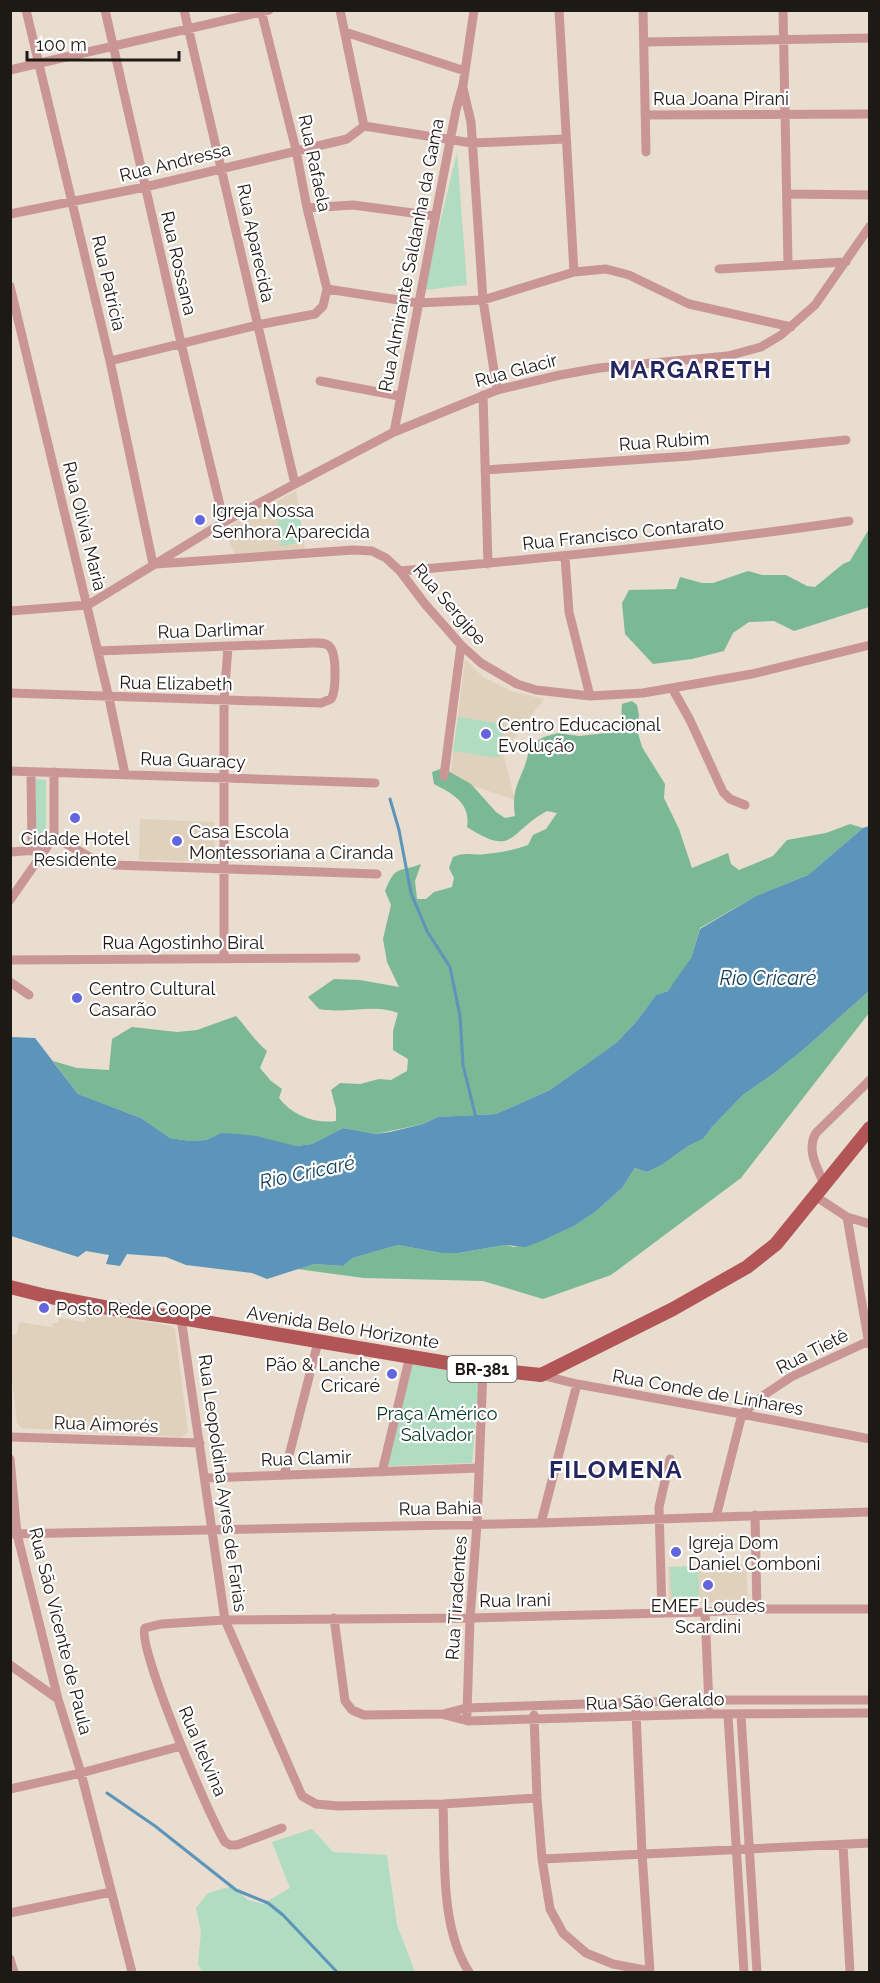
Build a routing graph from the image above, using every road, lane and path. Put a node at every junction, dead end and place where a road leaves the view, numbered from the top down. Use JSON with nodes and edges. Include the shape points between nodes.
{"nodes":[{"id":1,"x":26,"y":10,"type":"edge"},
{"id":2,"x":105,"y":10,"type":"edge"},
{"id":3,"x":184,"y":10,"type":"edge"},
{"id":4,"x":340,"y":10,"type":"edge"},
{"id":5,"x":474,"y":10,"type":"edge"},
{"id":6,"x":559,"y":10,"type":"edge"},
{"id":7,"x":643,"y":10,"type":"edge"},
{"id":8,"x":783,"y":10,"type":"edge"},
{"id":9,"x":264,"y":11,"type":"edge"},
{"id":10,"x":189,"y":29,"type":"junction"},
{"id":11,"x":345,"y":32,"type":"junction"},
{"id":12,"x":870,"y":38,"type":"edge"},
{"id":13,"x":784,"y":40,"type":"junction"},
{"id":14,"x":645,"y":42,"type":"junction"},
{"id":15,"x":113,"y":46,"type":"junction"},
{"id":16,"x":38,"y":64,"type":"junction"},
{"id":17,"x":10,"y":70,"type":"edge"},
{"id":18,"x":465,"y":70,"type":"junction"},
{"id":19,"x":463,"y":86,"type":"junction"},
{"id":20,"x":786,"y":114,"type":"junction"},
{"id":21,"x":870,"y":114,"type":"edge"},
{"id":22,"x":645,"y":115,"type":"junction"},
{"id":23,"x":364,"y":126,"type":"junction"},
{"id":24,"x":566,"y":139,"type":"junction"},
{"id":25,"x":450,"y":141,"type":"junction"},
{"id":26,"x":472,"y":143,"type":"junction"},
{"id":27,"x":296,"y":150,"type":"junction"},
{"id":28,"x":646,"y":152,"type":"dead end"},
{"id":29,"x":222,"y":168,"type":"junction"},
{"id":30,"x":145,"y":187,"type":"junction"},
{"id":31,"x":788,"y":194,"type":"junction"},
{"id":32,"x":870,"y":195,"type":"edge"},
{"id":33,"x":74,"y":202,"type":"junction"},
{"id":34,"x":308,"y":208,"type":"junction"},
{"id":35,"x":10,"y":214,"type":"edge"},
{"id":36,"x":435,"y":216,"type":"junction"},
{"id":37,"x":870,"y":226,"type":"edge"},
{"id":38,"x":846,"y":262,"type":"junction"},
{"id":39,"x":788,"y":264,"type":"junction"},
{"id":40,"x":719,"y":269,"type":"dead end"},
{"id":41,"x":574,"y":272,"type":"junction"},
{"id":42,"x":10,"y":286,"type":"edge"},
{"id":43,"x":327,"y":288,"type":"junction"},
{"id":44,"x":483,"y":300,"type":"junction"},
{"id":45,"x":418,"y":303,"type":"junction"},
{"id":46,"x":257,"y":325,"type":"junction"},
{"id":47,"x":791,"y":327,"type":"junction"},
{"id":48,"x":181,"y":343,"type":"junction"},
{"id":49,"x":110,"y":361,"type":"junction"},
{"id":50,"x":320,"y":381,"type":"dead end"},
{"id":51,"x":497,"y":390,"type":"junction"},
{"id":52,"x":483,"y":395,"type":"junction"},
{"id":53,"x":399,"y":396,"type":"junction"},
{"id":54,"x":394,"y":432,"type":"junction"},
{"id":55,"x":846,"y":440,"type":"dead end"},
{"id":56,"x":485,"y":470,"type":"junction"},
{"id":57,"x":295,"y":484,"type":"junction"},
{"id":58,"x":849,"y":521,"type":"dead end"},
{"id":59,"x":224,"y":522,"type":"junction"},
{"id":60,"x":565,"y":557,"type":"junction"},
{"id":61,"x":153,"y":564,"type":"junction"},
{"id":62,"x":488,"y":564,"type":"junction"},
{"id":63,"x":400,"y":571,"type":"junction"},
{"id":64,"x":88,"y":605,"type":"junction"},
{"id":65,"x":10,"y":611,"type":"edge"},
{"id":66,"x":461,"y":645,"type":"junction"},
{"id":67,"x":870,"y":645,"type":"edge"},
{"id":68,"x":228,"y":647,"type":"junction"},
{"id":69,"x":98,"y":651,"type":"junction"},
{"id":70,"x":672,"y":688,"type":"junction"},
{"id":71,"x":334,"y":692,"type":"joint"},
{"id":72,"x":10,"y":693,"type":"edge"},
{"id":73,"x":590,"y":696,"type":"junction"},
{"id":74,"x":109,"y":698,"type":"junction"},
{"id":75,"x":224,"y":700,"type":"junction"},
{"id":76,"x":10,"y":771,"type":"edge"},
{"id":77,"x":31,"y":772,"type":"junction"},
{"id":78,"x":54,"y":772,"type":"junction"},
{"id":79,"x":125,"y":774,"type":"junction"},
{"id":80,"x":444,"y":776,"type":"dead end"},
{"id":81,"x":224,"y":778,"type":"junction"},
{"id":82,"x":375,"y":783,"type":"dead end"},
{"id":83,"x":745,"y":805,"type":"dead end"},
{"id":84,"x":54,"y":837,"type":"junction"},
{"id":85,"x":47,"y":850,"type":"junction"},
{"id":86,"x":32,"y":851,"type":"junction"},
{"id":87,"x":10,"y":852,"type":"edge"},
{"id":88,"x":225,"y":868,"type":"junction"},
{"id":89,"x":377,"y":874,"type":"dead end"},
{"id":90,"x":10,"y":900,"type":"edge"},
{"id":91,"x":224,"y":958,"type":"junction"},
{"id":92,"x":356,"y":958,"type":"dead end"},
{"id":93,"x":10,"y":960,"type":"edge"},
{"id":94,"x":10,"y":982,"type":"edge"},
{"id":95,"x":29,"y":995,"type":"dead end"},
{"id":96,"x":870,"y":1080,"type":"edge"},
{"id":97,"x":870,"y":1128,"type":"edge"},
{"id":98,"x":824,"y":1184,"type":"junction"},
{"id":99,"x":815,"y":1196,"type":"junction"},
{"id":100,"x":847,"y":1217,"type":"junction"},
{"id":101,"x":870,"y":1224,"type":"edge"},
{"id":102,"x":10,"y":1287,"type":"edge"},
{"id":103,"x":181,"y":1318,"type":"junction"},
{"id":104,"x":318,"y":1342,"type":"junction"},
{"id":105,"x":869,"y":1343,"type":"edge"},
{"id":106,"x":411,"y":1356,"type":"junction"},
{"id":107,"x":483,"y":1369,"type":"junction"},
{"id":108,"x":541,"y":1375,"type":"junction"},
{"id":109,"x":577,"y":1384,"type":"junction"},
{"id":110,"x":742,"y":1414,"type":"junction"},
{"id":111,"x":10,"y":1437,"type":"edge"},
{"id":112,"x":870,"y":1439,"type":"edge"},
{"id":113,"x":200,"y":1443,"type":"junction"},
{"id":114,"x":10,"y":1459,"type":"edge"},
{"id":115,"x":670,"y":1459,"type":"dead end"},
{"id":116,"x":479,"y":1468,"type":"junction"},
{"id":117,"x":382,"y":1472,"type":"junction"},
{"id":118,"x":284,"y":1475,"type":"junction"},
{"id":119,"x":205,"y":1478,"type":"junction"},
{"id":120,"x":870,"y":1512,"type":"edge"},
{"id":121,"x":755,"y":1515,"type":"junction"},
{"id":122,"x":716,"y":1517,"type":"junction"},
{"id":123,"x":659,"y":1519,"type":"junction"},
{"id":124,"x":540,"y":1523,"type":"junction"},
{"id":125,"x":477,"y":1524,"type":"junction"},
{"id":126,"x":214,"y":1530,"type":"junction"},
{"id":127,"x":14,"y":1534,"type":"edge"},
{"id":128,"x":757,"y":1609,"type":"junction"},
{"id":129,"x":870,"y":1609,"type":"edge"},
{"id":130,"x":705,"y":1612,"type":"junction"},
{"id":131,"x":662,"y":1613,"type":"junction"},
{"id":132,"x":334,"y":1618,"type":"junction"},
{"id":133,"x":470,"y":1618,"type":"junction"},
{"id":134,"x":225,"y":1620,"type":"junction"},
{"id":135,"x":161,"y":1624,"type":"joint"},
{"id":136,"x":10,"y":1665,"type":"edge"},
{"id":137,"x":58,"y":1699,"type":"junction"},
{"id":138,"x":709,"y":1700,"type":"junction"},
{"id":139,"x":870,"y":1700,"type":"edge"},
{"id":140,"x":636,"y":1704,"type":"junction"},
{"id":141,"x":534,"y":1706,"type":"junction"},
{"id":142,"x":466,"y":1708,"type":"junction"},
{"id":143,"x":870,"y":1713,"type":"edge"},
{"id":144,"x":443,"y":1714,"type":"junction"},
{"id":145,"x":709,"y":1714,"type":"junction"},
{"id":146,"x":728,"y":1715,"type":"junction"},
{"id":147,"x":741,"y":1715,"type":"junction"},
{"id":148,"x":636,"y":1717,"type":"junction"},
{"id":149,"x":535,"y":1720,"type":"junction"},
{"id":150,"x":468,"y":1721,"type":"junction"},
{"id":151,"x":182,"y":1746,"type":"junction"},
{"id":152,"x":81,"y":1773,"type":"junction"},
{"id":153,"x":10,"y":1789,"type":"edge"},
{"id":154,"x":537,"y":1798,"type":"junction"},
{"id":155,"x":443,"y":1804,"type":"junction"},
{"id":156,"x":282,"y":1828,"type":"dead end"},
{"id":157,"x":870,"y":1843,"type":"edge"},
{"id":158,"x":843,"y":1845,"type":"junction"},
{"id":159,"x":750,"y":1848,"type":"junction"},
{"id":160,"x":737,"y":1849,"type":"junction"},
{"id":161,"x":642,"y":1853,"type":"junction"},
{"id":162,"x":542,"y":1859,"type":"junction"},
{"id":163,"x":111,"y":1892,"type":"junction"},
{"id":164,"x":10,"y":1913,"type":"edge"},
{"id":165,"x":10,"y":1959,"type":"edge"},
{"id":166,"x":14,"y":1972,"type":"edge"},
{"id":167,"x":132,"y":1972,"type":"edge"},
{"id":168,"x":469,"y":1972,"type":"edge"},
{"id":169,"x":650,"y":1972,"type":"edge"},
{"id":170,"x":744,"y":1972,"type":"edge"},
{"id":171,"x":757,"y":1972,"type":"edge"},
{"id":172,"x":850,"y":1972,"type":"edge"}],
"edges":[{"from":1,"to":16,"type":"street","name":"Rua Patrícia"},
{"from":2,"to":15,"type":"street","name":"Rua Rossana"},
{"from":3,"to":10,"type":"street","name":"Rua Aparecida"},
{"from":4,"to":11,"type":"street"},
{"from":5,"to":18,"type":"street","name":"Rua Almirante Saldanha da Gama"},
{"from":6,"to":24,"type":"street"},
{"from":7,"to":14,"type":"street","name":"Rua Joana Pirani"},
{"from":8,"to":13,"type":"street"},
{"from":9,"to":10,"type":"street"},
{"from":9,"to":27,"type":"street","name":"Rua Rafaela"},
{"from":10,"to":15,"type":"street"},
{"from":10,"to":29,"type":"street","name":"Rua Aparecida"},
{"from":11,"to":18,"type":"street"},
{"from":11,"to":23,"type":"street"},
{"from":12,"to":13,"type":"street"},
{"from":13,"to":14,"type":"street"},
{"from":13,"to":20,"type":"street"},
{"from":14,"to":22,"type":"street","name":"Rua Joana Pirani"},
{"from":15,"to":16,"type":"street"},
{"from":15,"to":30,"type":"street","name":"Rua Rossana"},
{"from":16,"to":17,"type":"street"},
{"from":16,"to":33,"type":"street","name":"Rua Patrícia"},
{"from":18,"to":19,"type":"street","name":"Rua Almirante Saldanha da Gama"},
{"from":19,"to":25,"type":"street","name":"Rua Almirante Saldanha da Gama"},
{"from":19,"to":26,"type":"street","name":"Rua Almirante Saldanha da Gama"},
{"from":20,"to":21,"type":"street","name":"Rua Joana Pirani"},
{"from":20,"to":22,"type":"street","name":"Rua Joana Pirani"},
{"from":20,"to":31,"type":"street"},
{"from":22,"to":28,"type":"street"},
{"from":23,"to":25,"type":"street"},
{"from":23,"to":27,"type":"street","name":"Rua Andressa","via":[[347,139]]},
{"from":24,"to":26,"type":"street"},
{"from":24,"to":41,"type":"street"},
{"from":25,"to":26,"type":"street"},
{"from":25,"to":36,"type":"street","name":"Rua Almirante Saldanha da Gama"},
{"from":26,"to":44,"type":"street","name":"Rua Almirante Saldanha da Gama"},
{"from":27,"to":29,"type":"street","name":"Rua Andressa"},
{"from":27,"to":34,"type":"street","name":"Rua Rafaela"},
{"from":29,"to":30,"type":"street","name":"Rua Andressa"},
{"from":29,"to":46,"type":"street","name":"Rua Aparecida"},
{"from":30,"to":33,"type":"street","name":"Rua Andressa"},
{"from":30,"to":48,"type":"street","name":"Rua Rossana"},
{"from":31,"to":32,"type":"street"},
{"from":31,"to":39,"type":"street"},
{"from":33,"to":35,"type":"street","name":"Rua Andressa"},
{"from":33,"to":49,"type":"street","name":"Rua Patrícia"},
{"from":34,"to":36,"type":"street","via":[[353,205]]},
{"from":34,"to":43,"type":"street","name":"Rua Rafaela"},
{"from":36,"to":45,"type":"street","name":"Rua Almirante Saldanha da Gama"},
{"from":37,"to":38,"type":"street","name":"Rua Glacir"},
{"from":38,"to":39,"type":"street"},
{"from":38,"to":47,"type":"street","name":"Rua Glacir","via":[[814,305]]},
{"from":39,"to":40,"type":"street"},
{"from":41,"to":44,"type":"street"},
{"from":41,"to":47,"type":"street","via":[[620,271],[689,304]]},
{"from":42,"to":64,"type":"street","name":"Rua Olivia Maria"},
{"from":43,"to":45,"type":"street"},
{"from":43,"to":46,"type":"street","via":[[321,309],[315,314]]},
{"from":44,"to":45,"type":"street"},
{"from":44,"to":51,"type":"street","name":"Rua Almirante Saldanha da Gama"},
{"from":45,"to":53,"type":"street","name":"Rua Almirante Saldanha da Gama"},
{"from":46,"to":48,"type":"street"},
{"from":46,"to":57,"type":"street","name":"Rua Aparecida"},
{"from":47,"to":51,"type":"street","name":"Rua Glacir","via":[[748,352],[598,368]]},
{"from":48,"to":49,"type":"street"},
{"from":48,"to":59,"type":"street","name":"Rua Rossana"},
{"from":49,"to":61,"type":"street","name":"Rua Patrícia"},
{"from":50,"to":53,"type":"street"},
{"from":51,"to":52,"type":"street","name":"Rua Glacir"},
{"from":52,"to":54,"type":"street","name":"Rua Glacir"},
{"from":52,"to":56,"type":"street"},
{"from":53,"to":54,"type":"street","name":"Rua Almirante Saldanha da Gama"},
{"from":54,"to":57,"type":"street","name":"Rua Glacir"},
{"from":55,"to":56,"type":"street","name":"Rua Rubim"},
{"from":56,"to":62,"type":"street"},
{"from":57,"to":59,"type":"street","name":"Rua Glacir"},
{"from":58,"to":60,"type":"street","name":"Rua Francisco Contarato"},
{"from":59,"to":61,"type":"street","name":"Rua Glacir"},
{"from":60,"to":62,"type":"street","name":"Rua Francisco Contarato"},
{"from":60,"to":73,"type":"street","via":[[569,612]]},
{"from":61,"to":63,"type":"street","name":"Rua Sergipe","via":[[364,549],[380,554]]},
{"from":61,"to":64,"type":"street","name":"Rua Sergipe"},
{"from":62,"to":63,"type":"street","name":"Rua Francisco Contarato"},
{"from":63,"to":66,"type":"street","name":"Rua Sergipe"},
{"from":64,"to":65,"type":"street","name":"Rua Sergipe"},
{"from":64,"to":69,"type":"street","name":"Rua Olivia Maria"},
{"from":66,"to":73,"type":"street","name":"Rua Sergipe","via":[[480,663],[517,684]]},
{"from":66,"to":80,"type":"street"},
{"from":67,"to":70,"type":"street","name":"Rua Sergipe","via":[[752,674]]},
{"from":68,"to":69,"type":"street","name":"Rua Darlimar"},
{"from":68,"to":71,"type":"street","name":"Rua Darlimar","via":[[325,644],[334,657]]},
{"from":68,"to":75,"type":"street"},
{"from":69,"to":74,"type":"street","name":"Rua Olivia Maria"},
{"from":70,"to":73,"type":"street","name":"Rua Sergipe"},
{"from":70,"to":83,"type":"street","via":[[723,792]]},
{"from":71,"to":75,"type":"street","name":"Rua Elizabeth","via":[[331,699],[321,703]]},
{"from":72,"to":74,"type":"street","name":"Rua Elizabeth"},
{"from":74,"to":75,"type":"street","name":"Rua Elizabeth"},
{"from":74,"to":79,"type":"street","name":"Rua Olivia Maria"},
{"from":75,"to":81,"type":"street"},
{"from":76,"to":77,"type":"street","name":"Rua Guaracy"},
{"from":77,"to":78,"type":"street","name":"Rua Guaracy"},
{"from":77,"to":86,"type":"street"},
{"from":78,"to":79,"type":"street","name":"Rua Guaracy"},
{"from":78,"to":84,"type":"street"},
{"from":79,"to":81,"type":"street","name":"Rua Guaracy"},
{"from":81,"to":82,"type":"street","name":"Rua Guaracy"},
{"from":81,"to":88,"type":"street"},
{"from":84,"to":85,"type":"street"},
{"from":84,"to":88,"type":"street","via":[[102,864]]},
{"from":85,"to":86,"type":"street"},
{"from":85,"to":90,"type":"street"},
{"from":86,"to":87,"type":"street"},
{"from":88,"to":89,"type":"street"},
{"from":88,"to":91,"type":"street"},
{"from":91,"to":92,"type":"street","name":"Rua Agostinho Biral"},
{"from":91,"to":93,"type":"street","name":"Rua Agostinho Biral"},
{"from":94,"to":95,"type":"street"},
{"from":96,"to":98,"type":"street","via":[[813,1138],[813,1159]]},
{"from":97,"to":98,"type":"main road","number":"BR-381"},
{"from":98,"to":99,"type":"main road","number":"BR-381"},
{"from":99,"to":100,"type":"street"},
{"from":99,"to":108,"type":"main road","number":"BR-381","via":[[776,1244],[747,1268]]},
{"from":100,"to":101,"type":"street"},
{"from":100,"to":105,"type":"street"},
{"from":102,"to":103,"type":"main road","name":"Avenida Belo Horizonte","number":"BR-381"},
{"from":103,"to":104,"type":"main road","name":"Avenida Belo Horizonte","number":"BR-381"},
{"from":103,"to":113,"type":"street","name":"Rua Leopoldina Ayres de Farias"},
{"from":104,"to":106,"type":"main road","name":"Avenida Belo Horizonte","number":"BR-381"},
{"from":104,"to":118,"type":"street"},
{"from":105,"to":110,"type":"street","name":"Rua Tietê","via":[[791,1377]]},
{"from":106,"to":107,"type":"main road","name":"Avenida Belo Horizonte","number":"BR-381"},
{"from":106,"to":117,"type":"street"},
{"from":107,"to":108,"type":"main road","name":"Avenida Belo Horizonte","number":"BR-381"},
{"from":107,"to":116,"type":"street","name":"Rua Tiradentes"},
{"from":108,"to":109,"type":"street","name":"Rua Conde de Linhares"},
{"from":109,"to":110,"type":"street","name":"Rua Conde de Linhares"},
{"from":109,"to":124,"type":"street"},
{"from":110,"to":112,"type":"street","name":"Rua Conde de Linhares"},
{"from":110,"to":122,"type":"street"},
{"from":111,"to":113,"type":"street","name":"Rua Aimorés"},
{"from":113,"to":119,"type":"street","name":"Rua Leopoldina Ayres de Farias"},
{"from":114,"to":127,"type":"street","name":"Rua São Vicente de Paula"},
{"from":115,"to":123,"type":"street","via":[[658,1507]]},
{"from":116,"to":117,"type":"street","name":"Rua Clamir"},
{"from":116,"to":125,"type":"street","name":"Rua Tiradentes"},
{"from":117,"to":118,"type":"street","name":"Rua Clamir"},
{"from":118,"to":119,"type":"street","name":"Rua Clamir"},
{"from":119,"to":126,"type":"street","name":"Rua Leopoldina Ayres de Farias"},
{"from":120,"to":121,"type":"street","name":"Rua Bahia"},
{"from":121,"to":122,"type":"street","name":"Rua Bahia"},
{"from":121,"to":128,"type":"street"},
{"from":122,"to":123,"type":"street","name":"Rua Bahia"},
{"from":123,"to":124,"type":"street","name":"Rua Bahia"},
{"from":123,"to":131,"type":"street"},
{"from":124,"to":125,"type":"street","name":"Rua Bahia"},
{"from":125,"to":126,"type":"street","name":"Rua Bahia"},
{"from":125,"to":133,"type":"street","name":"Rua Tiradentes"},
{"from":126,"to":127,"type":"street","name":"Rua Bahia"},
{"from":126,"to":134,"type":"street","name":"Rua Leopoldina Ayres de Farias"},
{"from":127,"to":137,"type":"street","name":"Rua São Vicente de Paula"},
{"from":128,"to":129,"type":"street","name":"Rua Irani"},
{"from":128,"to":130,"type":"street","name":"Rua Irani"},
{"from":130,"to":131,"type":"street","name":"Rua Irani"},
{"from":130,"to":138,"type":"street"},
{"from":131,"to":133,"type":"street","name":"Rua Irani"},
{"from":132,"to":133,"type":"street","name":"Rua Irani"},
{"from":132,"to":134,"type":"street","name":"Rua Irani"},
{"from":132,"to":144,"type":"street","name":"Rua São Geraldo","via":[[345,1701],[352,1710],[364,1715]]},
{"from":133,"to":142,"type":"street","name":"Rua Tiradentes"},
{"from":134,"to":135,"type":"street","name":"Rua Irani"},
{"from":134,"to":155,"type":"street","name":"Rua Leopoldina Ayres de Farias","via":[[302,1796],[316,1804],[339,1806]]},
{"from":135,"to":151,"type":"street","name":"Rua Itelvina","via":[[143,1631],[144,1641]]},
{"from":136,"to":137,"type":"street"},
{"from":137,"to":152,"type":"street","name":"Rua São Vicente de Paula"},
{"from":138,"to":139,"type":"street","name":"Rua São Geraldo"},
{"from":138,"to":140,"type":"street","name":"Rua São Geraldo"},
{"from":138,"to":145,"type":"street"},
{"from":140,"to":141,"type":"street","name":"Rua São Geraldo"},
{"from":140,"to":148,"type":"street"},
{"from":141,"to":142,"type":"street","name":"Rua São Geraldo"},
{"from":141,"to":149,"type":"street"},
{"from":142,"to":144,"type":"street","name":"Rua São Geraldo"},
{"from":142,"to":150,"type":"street","name":"Rua Tiradentes"},
{"from":143,"to":147,"type":"street","name":"Rua São Geraldo"},
{"from":144,"to":150,"type":"street","name":"Rua São Geraldo"},
{"from":145,"to":146,"type":"street","name":"Rua São Geraldo"},
{"from":145,"to":148,"type":"street","name":"Rua São Geraldo"},
{"from":146,"to":147,"type":"street","name":"Rua São Geraldo"},
{"from":146,"to":160,"type":"street"},
{"from":147,"to":159,"type":"street"},
{"from":148,"to":149,"type":"street","name":"Rua São Geraldo"},
{"from":148,"to":161,"type":"street"},
{"from":149,"to":150,"type":"street","name":"Rua São Geraldo"},
{"from":149,"to":154,"type":"street"},
{"from":151,"to":152,"type":"street"},
{"from":151,"to":156,"type":"street","name":"Rua Itelvina","via":[[225,1842],[237,1845]]},
{"from":152,"to":153,"type":"street"},
{"from":152,"to":163,"type":"street","name":"Rua São Vicente de Paula"},
{"from":154,"to":155,"type":"street","name":"Rua Leopoldina Ayres de Farias"},
{"from":154,"to":162,"type":"street"},
{"from":155,"to":168,"type":"street","via":[[448,1906],[456,1945]]},
{"from":157,"to":158,"type":"street"},
{"from":158,"to":159,"type":"street"},
{"from":158,"to":172,"type":"street"},
{"from":159,"to":160,"type":"street"},
{"from":159,"to":171,"type":"street"},
{"from":160,"to":161,"type":"street"},
{"from":160,"to":170,"type":"street"},
{"from":161,"to":162,"type":"street"},
{"from":161,"to":169,"type":"street"},
{"from":162,"to":169,"type":"street","via":[[550,1909],[563,1933],[586,1953]]},
{"from":163,"to":164,"type":"street"},
{"from":163,"to":167,"type":"street","name":"Rua São Vicente de Paula"},
{"from":165,"to":166,"type":"street"}]}
